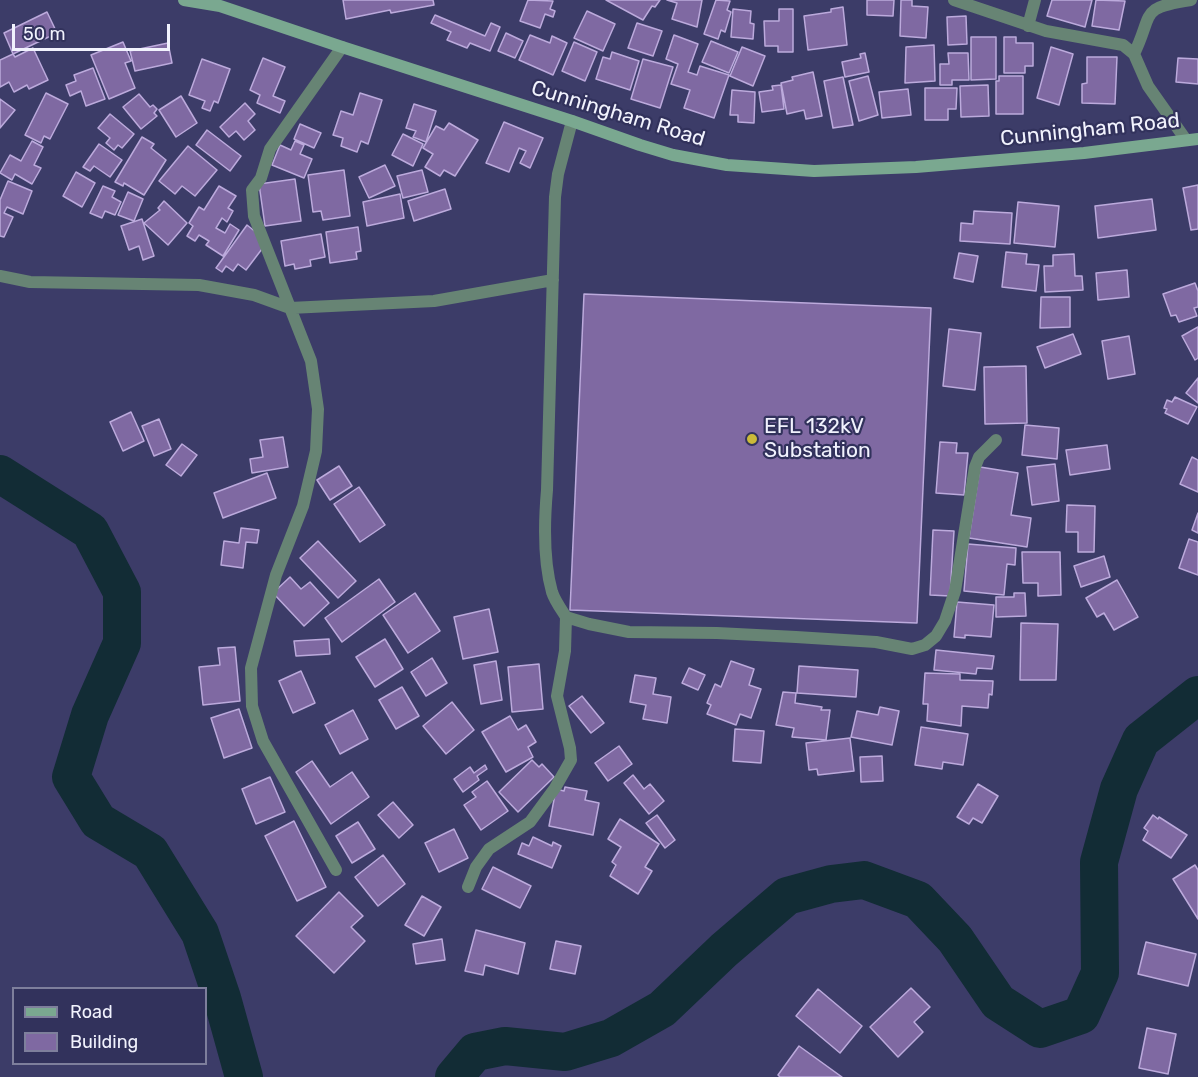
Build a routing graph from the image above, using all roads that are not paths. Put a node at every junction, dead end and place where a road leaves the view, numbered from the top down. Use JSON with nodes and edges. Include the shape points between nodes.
{"nodes":[{"id":1,"x":184,"y":0,"type":"edge"},
{"id":2,"x":954,"y":0,"type":"edge"},
{"id":3,"x":1035,"y":0,"type":"edge"},
{"id":4,"x":1191,"y":0,"type":"edge"},
{"id":5,"x":222,"y":3,"type":"edge"},
{"id":6,"x":987,"y":5,"type":"edge"},
{"id":7,"x":1028,"y":26,"type":"junction"},
{"id":8,"x":342,"y":48,"type":"junction"},
{"id":9,"x":1134,"y":54,"type":"junction"},
{"id":10,"x":572,"y":121,"type":"junction"},
{"id":11,"x":1192,"y":140,"type":"edge"},
{"id":12,"x":0,"y":276,"type":"edge"},
{"id":13,"x":553,"y":280,"type":"junction"},
{"id":14,"x":290,"y":308,"type":"junction"},
{"id":15,"x":996,"y":440,"type":"dead end"},
{"id":16,"x":566,"y":617,"type":"junction"},
{"id":17,"x":336,"y":870,"type":"dead end"},
{"id":18,"x":468,"y":887,"type":"dead end"}],
"edges":[{"from":1,"to":5,"type":"main road","name":"Cunningham Road"},
{"from":2,"to":6,"type":"street"},
{"from":3,"to":7,"type":"street"},
{"from":4,"to":9,"type":"street","via":[[1153,10]]},
{"from":5,"to":8,"type":"main road","name":"Cunningham Road"},
{"from":6,"to":7,"type":"street"},
{"from":7,"to":9,"type":"street","via":[[1117,43]]},
{"from":8,"to":10,"type":"main road","name":"Cunningham Road"},
{"from":8,"to":14,"type":"street","via":[[270,149],[261,178],[252,190],[254,216]]},
{"from":9,"to":11,"type":"street","via":[[1148,86]]},
{"from":10,"to":11,"type":"main road","name":"Cunningham Road","via":[[673,155],[794,171],[1084,153]]},
{"from":10,"to":13,"type":"street","via":[[555,197]]},
{"from":12,"to":14,"type":"street","via":[[30,282],[199,285],[254,295]]},
{"from":13,"to":14,"type":"street","via":[[434,301]]},
{"from":13,"to":16,"type":"street","via":[[544,525],[552,594]]},
{"from":14,"to":17,"type":"street","via":[[310,361],[318,409],[316,452],[303,506],[276,574],[257,641],[251,668],[252,706],[263,741]]},
{"from":15,"to":16,"type":"street","via":[[975,467],[955,591],[945,621],[925,645],[912,649],[876,642],[796,637],[629,632]]},
{"from":16,"to":18,"type":"street","via":[[557,696],[571,760],[530,822],[489,849]]}]}
